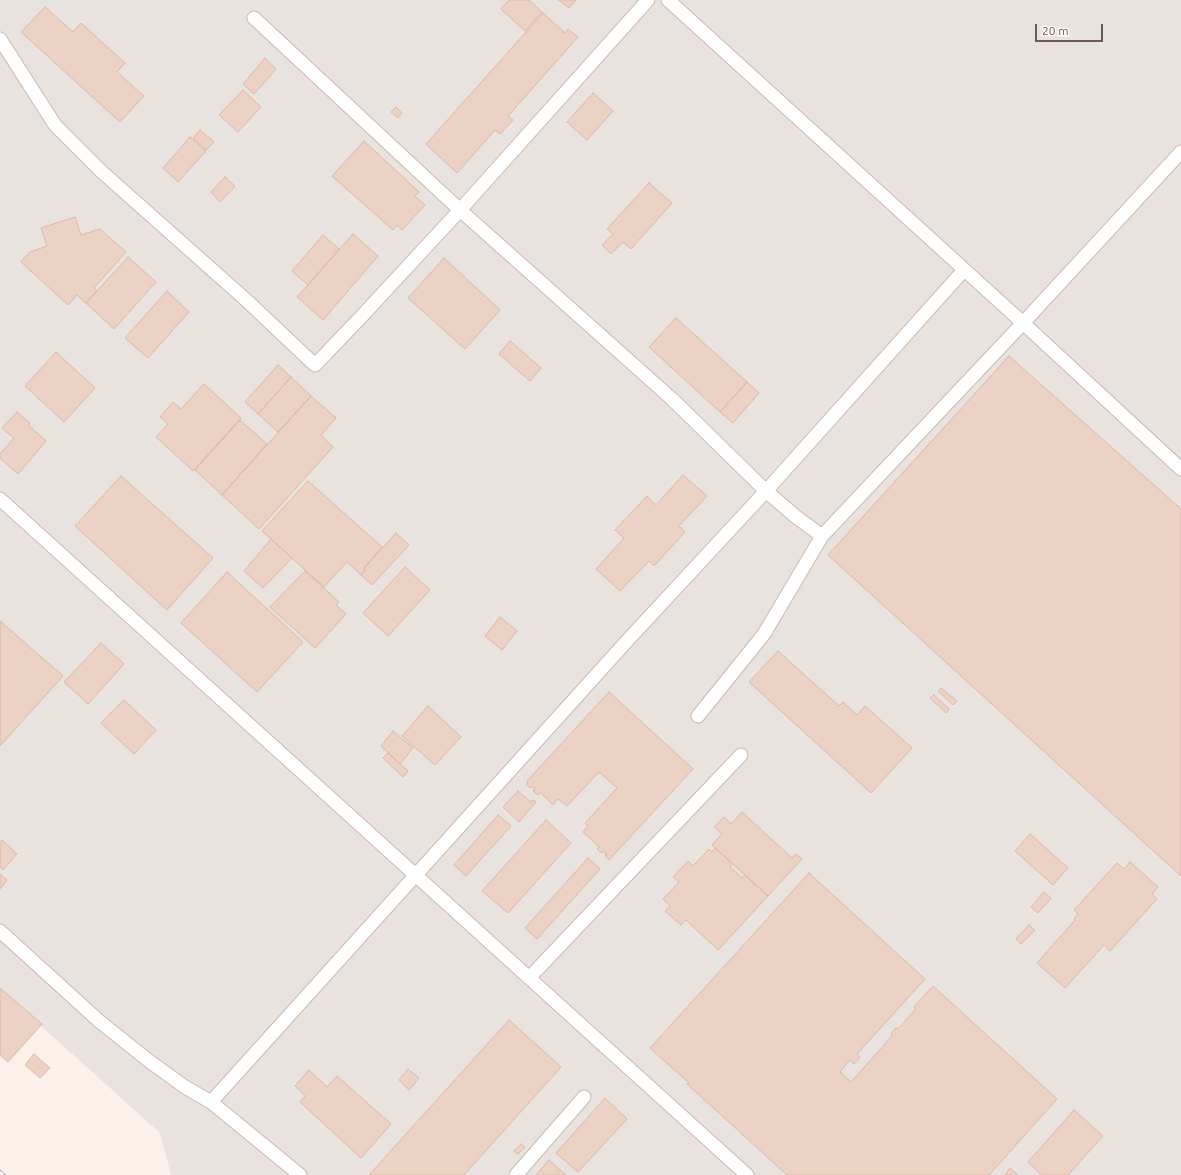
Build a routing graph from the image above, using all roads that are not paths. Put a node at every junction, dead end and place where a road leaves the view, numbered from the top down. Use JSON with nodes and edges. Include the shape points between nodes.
{"nodes":[{"id":1,"x":648,"y":0,"type":"edge"},
{"id":2,"x":668,"y":0,"type":"edge"},
{"id":3,"x":254,"y":18,"type":"dead end"},
{"id":4,"x":0,"y":39,"type":"edge"},
{"id":5,"x":1181,"y":152,"type":"edge"},
{"id":6,"x":460,"y":210,"type":"junction"},
{"id":7,"x":964,"y":270,"type":"junction"},
{"id":8,"x":1023,"y":323,"type":"junction"},
{"id":9,"x":1181,"y":469,"type":"edge"},
{"id":10,"x":766,"y":491,"type":"junction"},
{"id":11,"x":0,"y":499,"type":"edge"},
{"id":12,"x":822,"y":536,"type":"junction"},
{"id":13,"x":698,"y":716,"type":"dead end"},
{"id":14,"x":740,"y":755,"type":"dead end"},
{"id":15,"x":416,"y":876,"type":"junction"},
{"id":16,"x":0,"y":931,"type":"edge"},
{"id":17,"x":529,"y":978,"type":"junction"},
{"id":18,"x":584,"y":1097,"type":"dead end"},
{"id":19,"x":211,"y":1102,"type":"junction"},
{"id":20,"x":300,"y":1175,"type":"edge"},
{"id":21,"x":516,"y":1175,"type":"edge"},
{"id":22,"x":747,"y":1175,"type":"edge"}],
"edges":[{"from":1,"to":6,"type":"lane"},
{"from":2,"to":7,"type":"lane"},
{"from":3,"to":6,"type":"lane"},
{"from":4,"to":6,"type":"lane","via":[[55,125],[102,172],[315,365]]},
{"from":5,"to":8,"type":"lane"},
{"from":6,"to":10,"type":"lane","via":[[672,399]]},
{"from":7,"to":8,"type":"lane"},
{"from":7,"to":10,"type":"lane"},
{"from":8,"to":9,"type":"lane"},
{"from":8,"to":12,"type":"lane"},
{"from":10,"to":12,"type":"lane"},
{"from":10,"to":15,"type":"lane","via":[[626,642]]},
{"from":11,"to":15,"type":"lane"},
{"from":12,"to":13,"type":"lane","via":[[764,634]]},
{"from":14,"to":17,"type":"lane"},
{"from":15,"to":17,"type":"lane"},
{"from":15,"to":19,"type":"lane"},
{"from":16,"to":19,"type":"lane","via":[[99,1021],[149,1061]]},
{"from":17,"to":22,"type":"lane"},
{"from":18,"to":21,"type":"lane"},
{"from":19,"to":20,"type":"lane"}]}
